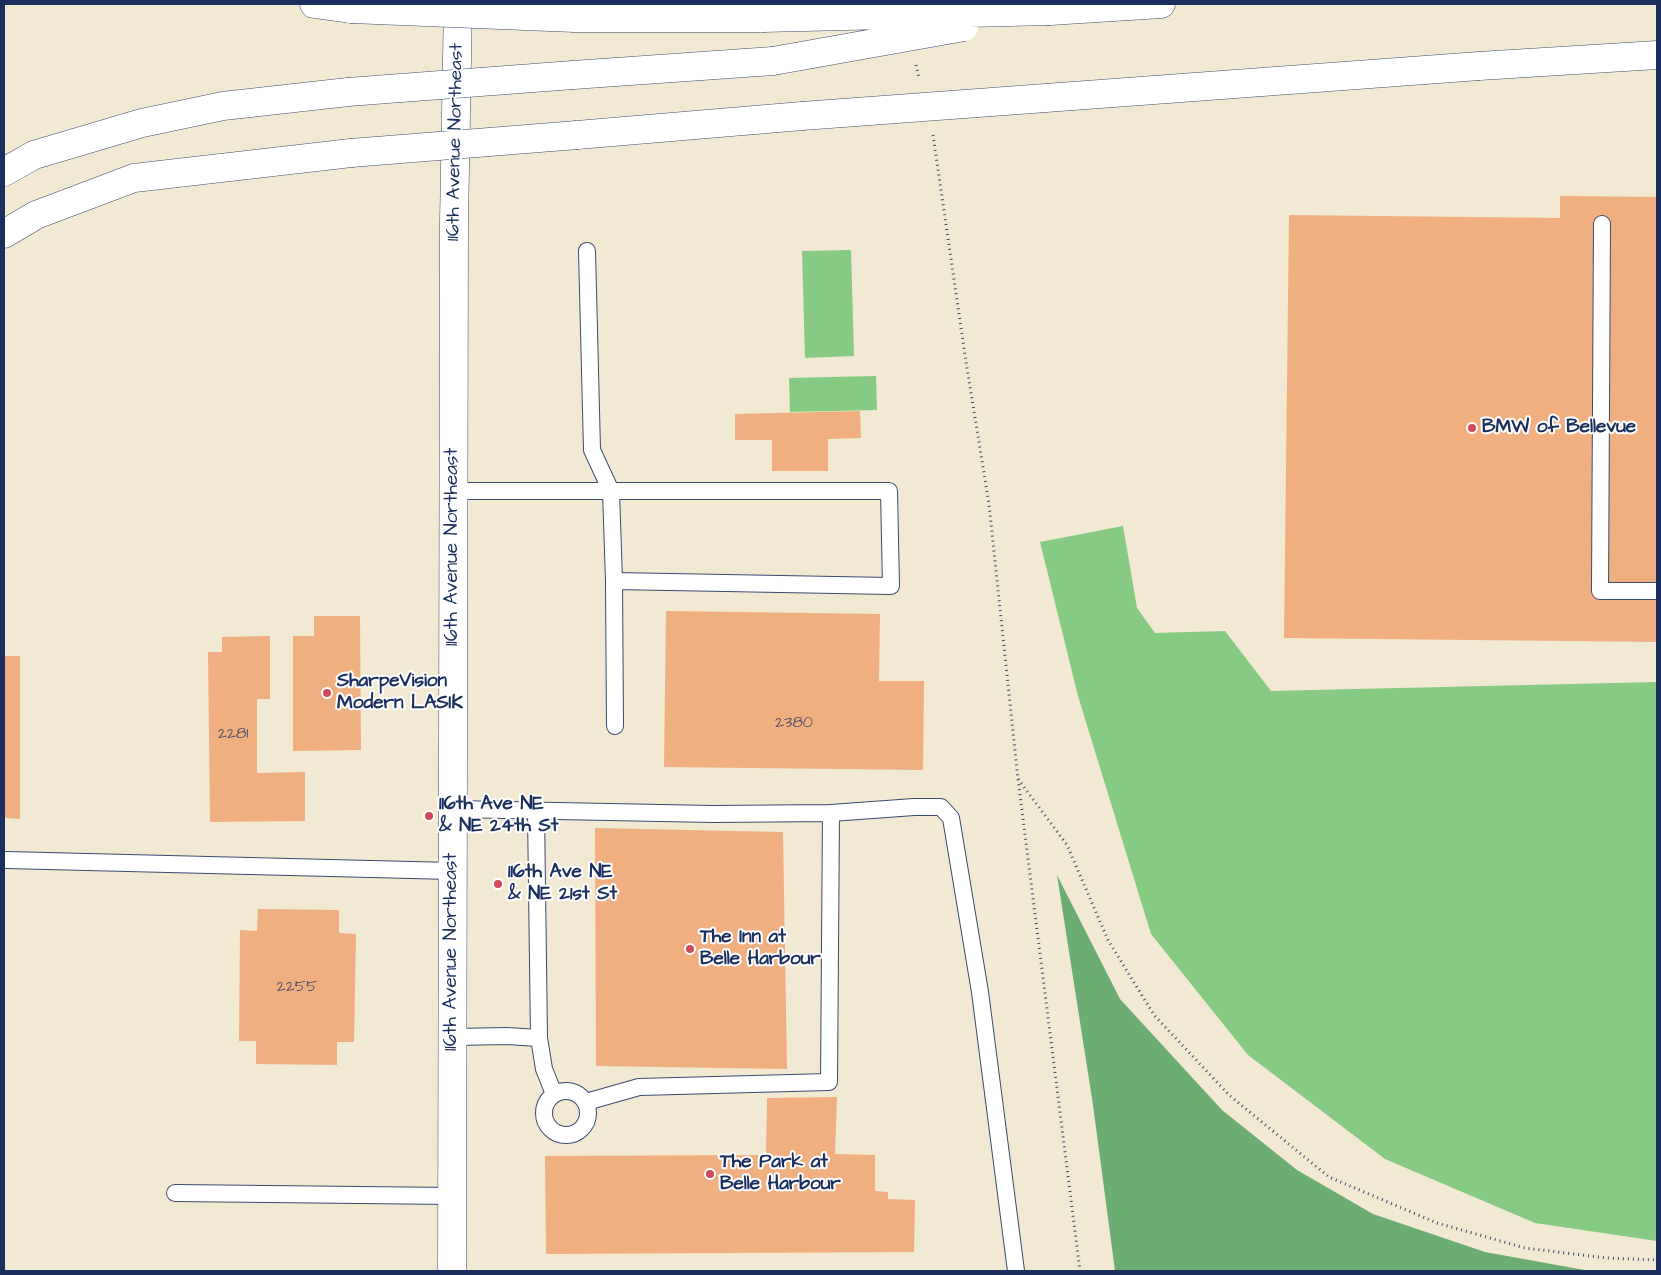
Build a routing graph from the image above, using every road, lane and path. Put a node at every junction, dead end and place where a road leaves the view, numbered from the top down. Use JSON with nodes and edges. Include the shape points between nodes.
{"nodes":[{"id":1,"x":314,"y":4,"type":"edge"},
{"id":2,"x":458,"y":4,"type":"edge"},
{"id":3,"x":1161,"y":4,"type":"edge"},
{"id":4,"x":1050,"y":11,"type":"junction"},
{"id":5,"x":1657,"y":54,"type":"edge"},
{"id":6,"x":4,"y":172,"type":"edge"},
{"id":7,"x":1602,"y":224,"type":"dead end"},
{"id":8,"x":4,"y":234,"type":"edge"},
{"id":9,"x":587,"y":252,"type":"dead end"},
{"id":10,"x":952,"y":256,"type":"dead end"},
{"id":11,"x":453,"y":491,"type":"junction"},
{"id":12,"x":611,"y":491,"type":"junction"},
{"id":13,"x":614,"y":581,"type":"junction"},
{"id":14,"x":1657,"y":592,"type":"edge"},
{"id":15,"x":615,"y":726,"type":"dead end"},
{"id":16,"x":1018,"y":779,"type":"junction"},
{"id":17,"x":452,"y":809,"type":"junction"},
{"id":18,"x":536,"y":810,"type":"junction"},
{"id":19,"x":832,"y":813,"type":"junction"},
{"id":20,"x":6,"y":860,"type":"dead end"},
{"id":21,"x":452,"y":871,"type":"junction"},
{"id":22,"x":452,"y":1037,"type":"junction"},
{"id":23,"x":539,"y":1038,"type":"junction"},
{"id":24,"x":554,"y":1094,"type":"junction"},
{"id":25,"x":586,"y":1102,"type":"junction"},
{"id":26,"x":175,"y":1193,"type":"dead end"},
{"id":27,"x":452,"y":1196,"type":"junction"},
{"id":28,"x":1657,"y":1260,"type":"edge"},
{"id":29,"x":452,"y":1271,"type":"edge"},
{"id":30,"x":1016,"y":1271,"type":"edge"},
{"id":31,"x":1080,"y":1271,"type":"edge"}],
"edges":[{"from":1,"to":4,"type":"main road","bridge":true,"via":[[350,9],[575,18],[763,18]]},
{"from":2,"to":11,"type":"main road","name":"116th Avenue Northeast"},
{"from":3,"to":4,"type":"main road"},
{"from":4,"to":6,"type":"main road","bridge":true,"via":[[773,61],[348,92],[223,106],[142,122],[34,154]]},
{"from":5,"to":8,"type":"main road","bridge":true,"via":[[802,116],[350,153],[134,178],[36,215]]},
{"from":7,"to":14,"type":"lane","via":[[1600,591]]},
{"from":9,"to":12,"type":"lane","via":[[592,450]]},
{"from":10,"to":16,"type":"path","via":[[989,504]]},
{"from":11,"to":12,"type":"lane"},
{"from":11,"to":17,"type":"main road","name":"116th Avenue Northeast"},
{"from":12,"to":13,"type":"lane"},
{"from":12,"to":13,"type":"lane","via":[[888,491],[889,500],[891,586]]},
{"from":13,"to":15,"type":"lane"},
{"from":16,"to":28,"type":"path","via":[[1067,844],[1108,940],[1154,1015],[1229,1095],[1329,1177],[1437,1223],[1525,1248],[1607,1258]]},
{"from":16,"to":31,"type":"path"},
{"from":17,"to":18,"type":"lane"},
{"from":17,"to":21,"type":"main road","name":"116th Avenue Northeast"},
{"from":18,"to":19,"type":"lane"},
{"from":18,"to":23,"type":"lane"},
{"from":19,"to":25,"type":"lane","via":[[829,1082],[639,1087]]},
{"from":19,"to":30,"type":"lane","via":[[941,806],[951,818],[980,992]]},
{"from":20,"to":21,"type":"lane"},
{"from":21,"to":22,"type":"main road","name":"116th Avenue Northeast"},
{"from":22,"to":23,"type":"lane"},
{"from":22,"to":27,"type":"main road","name":"116th Avenue Northeast"},
{"from":23,"to":24,"type":"lane","via":[[544,1069]]},
{"from":24,"to":25,"type":"lane","via":[[569,1090],[582,1096]]},
{"from":24,"to":25,"type":"lane","via":[[545,1105],[545,1120],[549,1127],[562,1135],[577,1133],[583,1128],[589,1116]]},
{"from":26,"to":27,"type":"lane"},
{"from":27,"to":29,"type":"main road","name":"116th Avenue Northeast"}]}
